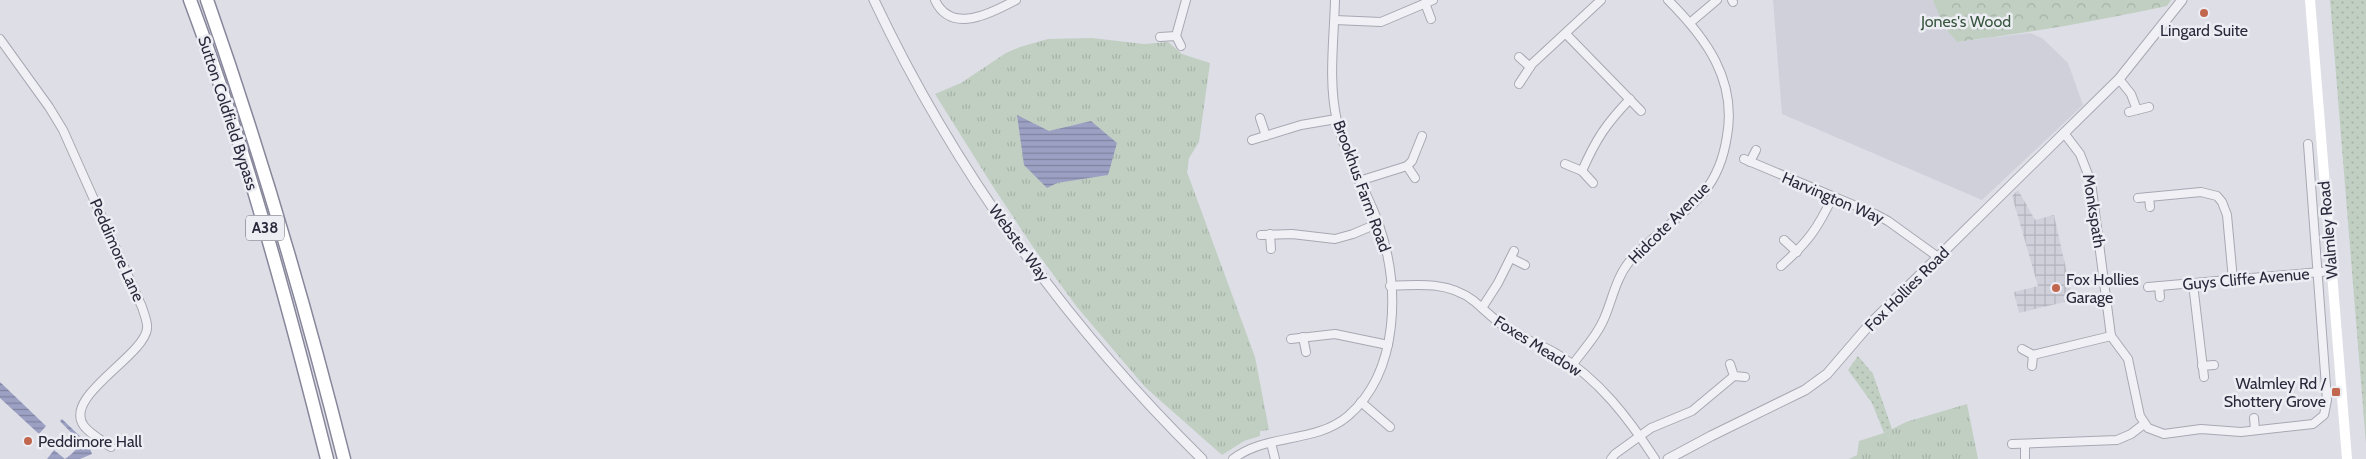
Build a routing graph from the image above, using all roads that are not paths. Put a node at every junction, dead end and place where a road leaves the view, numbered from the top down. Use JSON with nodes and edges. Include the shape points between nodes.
{"nodes":[{"id":1,"x":190,"y":0,"type":"edge"},
{"id":2,"x":207,"y":0,"type":"edge"},
{"id":3,"x":874,"y":0,"type":"edge"},
{"id":4,"x":935,"y":0,"type":"edge"},
{"id":5,"x":1016,"y":0,"type":"edge"},
{"id":6,"x":1186,"y":0,"type":"edge"},
{"id":7,"x":1335,"y":0,"type":"edge"},
{"id":8,"x":1433,"y":0,"type":"edge"},
{"id":9,"x":1601,"y":0,"type":"edge"},
{"id":10,"x":1668,"y":0,"type":"edge"},
{"id":11,"x":1717,"y":0,"type":"edge"},
{"id":12,"x":2182,"y":0,"type":"edge"},
{"id":13,"x":2310,"y":0,"type":"edge"},
{"id":14,"x":1425,"y":3,"type":"junction"},
{"id":15,"x":1432,"y":19,"type":"dead end"},
{"id":16,"x":1334,"y":20,"type":"junction"},
{"id":17,"x":1691,"y":22,"type":"junction"},
{"id":18,"x":1566,"y":34,"type":"junction"},
{"id":19,"x":1176,"y":36,"type":"junction"},
{"id":20,"x":1160,"y":37,"type":"dead end"},
{"id":21,"x":0,"y":39,"type":"edge"},
{"id":22,"x":1181,"y":46,"type":"dead end"},
{"id":23,"x":1519,"y":57,"type":"dead end"},
{"id":24,"x":1530,"y":67,"type":"junction"},
{"id":25,"x":2118,"y":79,"type":"junction"},
{"id":26,"x":1519,"y":84,"type":"dead end"},
{"id":27,"x":1630,"y":99,"type":"junction"},
{"id":28,"x":2149,"y":107,"type":"dead end"},
{"id":29,"x":2137,"y":110,"type":"junction"},
{"id":30,"x":1641,"y":111,"type":"dead end"},
{"id":31,"x":2129,"y":112,"type":"dead end"},
{"id":32,"x":1260,"y":118,"type":"dead end"},
{"id":33,"x":1336,"y":119,"type":"junction"},
{"id":34,"x":2064,"y":133,"type":"junction"},
{"id":35,"x":1266,"y":136,"type":"junction"},
{"id":36,"x":1422,"y":136,"type":"dead end"},
{"id":37,"x":1252,"y":140,"type":"dead end"},
{"id":38,"x":2308,"y":144,"type":"dead end"},
{"id":39,"x":1756,"y":150,"type":"dead end"},
{"id":40,"x":2322,"y":156,"type":"junction"},
{"id":41,"x":2309,"y":157,"type":"junction"},
{"id":42,"x":1565,"y":164,"type":"dead end"},
{"id":43,"x":1407,"y":166,"type":"junction"},
{"id":44,"x":1582,"y":171,"type":"junction"},
{"id":45,"x":1415,"y":178,"type":"dead end"},
{"id":46,"x":1359,"y":181,"type":"junction"},
{"id":47,"x":1593,"y":183,"type":"dead end"},
{"id":48,"x":1833,"y":196,"type":"junction"},
{"id":49,"x":2149,"y":197,"type":"junction"},
{"id":50,"x":2138,"y":198,"type":"dead end"},
{"id":51,"x":2150,"y":207,"type":"dead end"},
{"id":52,"x":1378,"y":223,"type":"junction"},
{"id":53,"x":1270,"y":234,"type":"junction"},
{"id":54,"x":1261,"y":235,"type":"dead end"},
{"id":55,"x":1784,"y":240,"type":"dead end"},
{"id":56,"x":1271,"y":249,"type":"dead end"},
{"id":57,"x":1797,"y":252,"type":"junction"},
{"id":58,"x":1938,"y":257,"type":"junction"},
{"id":59,"x":1525,"y":265,"type":"dead end"},
{"id":60,"x":1781,"y":266,"type":"dead end"},
{"id":61,"x":2332,"y":271,"type":"junction"},
{"id":62,"x":2318,"y":272,"type":"junction"},
{"id":63,"x":2233,"y":280,"type":"junction"},
{"id":64,"x":2192,"y":284,"type":"junction"},
{"id":65,"x":1390,"y":286,"type":"junction"},
{"id":66,"x":2159,"y":286,"type":"junction"},
{"id":67,"x":2148,"y":287,"type":"dead end"},
{"id":68,"x":2160,"y":297,"type":"dead end"},
{"id":69,"x":1482,"y":308,"type":"junction"},
{"id":70,"x":2111,"y":336,"type":"junction"},
{"id":71,"x":1303,"y":337,"type":"junction"},
{"id":72,"x":1291,"y":339,"type":"dead end"},
{"id":73,"x":1388,"y":345,"type":"junction"},
{"id":74,"x":2022,"y":349,"type":"dead end"},
{"id":75,"x":1306,"y":352,"type":"dead end"},
{"id":76,"x":2033,"y":355,"type":"junction"},
{"id":77,"x":1573,"y":364,"type":"junction"},
{"id":78,"x":1730,"y":364,"type":"dead end"},
{"id":79,"x":2214,"y":365,"type":"dead end"},
{"id":80,"x":2032,"y":366,"type":"dead end"},
{"id":81,"x":2202,"y":366,"type":"junction"},
{"id":82,"x":1734,"y":376,"type":"junction"},
{"id":83,"x":1746,"y":377,"type":"dead end"},
{"id":84,"x":2204,"y":378,"type":"dead end"},
{"id":85,"x":1362,"y":402,"type":"junction"},
{"id":86,"x":2254,"y":418,"type":"dead end"},
{"id":87,"x":2144,"y":424,"type":"junction"},
{"id":88,"x":1390,"y":427,"type":"dead end"},
{"id":89,"x":2255,"y":430,"type":"junction"},
{"id":90,"x":1640,"y":436,"type":"junction"},
{"id":91,"x":1272,"y":443,"type":"junction"},
{"id":92,"x":2012,"y":444,"type":"dead end"},
{"id":93,"x":2025,"y":444,"type":"junction"},
{"id":94,"x":112,"y":447,"type":"dead end"},
{"id":95,"x":327,"y":459,"type":"edge"},
{"id":96,"x":344,"y":459,"type":"edge"},
{"id":97,"x":1202,"y":459,"type":"edge"},
{"id":98,"x":1233,"y":459,"type":"edge"},
{"id":99,"x":1275,"y":459,"type":"edge"},
{"id":100,"x":1612,"y":459,"type":"edge"},
{"id":101,"x":1655,"y":459,"type":"edge"},
{"id":102,"x":1668,"y":459,"type":"edge"},
{"id":103,"x":2025,"y":459,"type":"edge"},
{"id":104,"x":2347,"y":459,"type":"edge"}],
"edges":[{"from":1,"to":95,"type":"highway","name":"Sutton Coldfield Bypass","number":"A38","via":[[270,242]]},
{"from":2,"to":96,"type":"highway","name":"Sutton Coldfield Bypass","number":"A38","via":[[254,135],[286,241]]},
{"from":3,"to":97,"type":"street","name":"Webster Way","via":[[944,130],[1024,252],[1113,364]]},
{"from":4,"to":5,"type":"street","via":[[945,14],[962,20]]},
{"from":6,"to":19,"type":"street"},
{"from":7,"to":16,"type":"street","name":"Brookhus Farm Road"},
{"from":8,"to":14,"type":"street"},
{"from":9,"to":18,"type":"street"},
{"from":10,"to":17,"type":"street","name":"Hidcote Avenue"},
{"from":11,"to":17,"type":"street"},
{"from":12,"to":25,"type":"street","name":"Fox Hollies Road"},
{"from":13,"to":40,"type":"main road","name":"Walmley Road"},
{"from":14,"to":15,"type":"street"},
{"from":14,"to":16,"type":"street","via":[[1381,22]]},
{"from":16,"to":33,"type":"street","name":"Brookhus Farm Road","via":[[1332,80]]},
{"from":17,"to":77,"type":"street","name":"Hidcote Avenue","via":[[1716,60],[1728,95],[1729,127],[1723,157],[1704,191],[1630,261],[1597,332]]},
{"from":18,"to":24,"type":"street"},
{"from":18,"to":27,"type":"street"},
{"from":19,"to":20,"type":"street"},
{"from":19,"to":22,"type":"street"},
{"from":21,"to":94,"type":"street","name":"Peddimore Lane","via":[[63,130],[142,307],[147,331],[141,342],[82,404],[80,414],[84,426]]},
{"from":23,"to":24,"type":"street"},
{"from":24,"to":26,"type":"street"},
{"from":25,"to":29,"type":"street","via":[[2131,94]]},
{"from":25,"to":34,"type":"street","name":"Fox Hollies Road"},
{"from":27,"to":30,"type":"street"},
{"from":27,"to":44,"type":"street","via":[[1595,141]]},
{"from":28,"to":29,"type":"street"},
{"from":29,"to":31,"type":"street"},
{"from":32,"to":35,"type":"street"},
{"from":33,"to":35,"type":"street","via":[[1301,124]]},
{"from":33,"to":46,"type":"street","name":"Brookhus Farm Road"},
{"from":34,"to":58,"type":"street","name":"Fox Hollies Road"},
{"from":34,"to":70,"type":"street","name":"Monkspath","via":[[2080,154],[2092,182]]},
{"from":35,"to":37,"type":"street"},
{"from":36,"to":43,"type":"street"},
{"from":38,"to":41,"type":"street"},
{"from":39,"to":48,"type":"street","name":"Harvington Way","via":[[1747,161]]},
{"from":40,"to":41,"type":"street"},
{"from":40,"to":61,"type":"main road","name":"Walmley Road"},
{"from":41,"to":62,"type":"street"},
{"from":42,"to":44,"type":"street"},
{"from":43,"to":45,"type":"street"},
{"from":43,"to":46,"type":"street"},
{"from":44,"to":47,"type":"street"},
{"from":46,"to":52,"type":"street","name":"Brookhus Farm Road"},
{"from":48,"to":57,"type":"street","via":[[1820,223]]},
{"from":48,"to":58,"type":"street","name":"Harvington Way","via":[[1888,221]]},
{"from":49,"to":50,"type":"street"},
{"from":49,"to":51,"type":"street"},
{"from":49,"to":63,"type":"street","via":[[2201,192],[2210,193],[2222,202],[2227,215]]},
{"from":52,"to":53,"type":"street","via":[[1335,239]]},
{"from":52,"to":65,"type":"street","name":"Brookhus Farm Road","via":[[1386,249]]},
{"from":53,"to":54,"type":"street"},
{"from":53,"to":56,"type":"street"},
{"from":55,"to":57,"type":"street"},
{"from":57,"to":60,"type":"street"},
{"from":58,"to":102,"type":"street","name":"Fox Hollies Road","via":[[1814,385]]},
{"from":59,"to":69,"type":"street","via":[[1513,255]]},
{"from":61,"to":62,"type":"street","name":"Guys Cliffe Avenue"},
{"from":61,"to":104,"type":"main road","name":"Walmley Road"},
{"from":62,"to":63,"type":"street","name":"Guys Cliffe Avenue"},
{"from":62,"to":89,"type":"street","via":[[2326,410],[2313,424]]},
{"from":63,"to":64,"type":"street","name":"Guys Cliffe Avenue"},
{"from":64,"to":66,"type":"street","name":"Guys Cliffe Avenue"},
{"from":64,"to":81,"type":"street"},
{"from":65,"to":69,"type":"street","name":"Foxes Meadow","via":[[1422,284],[1450,288]]},
{"from":65,"to":73,"type":"street","name":"Brookhus Farm Road"},
{"from":66,"to":67,"type":"street","name":"Guys Cliffe Avenue"},
{"from":66,"to":68,"type":"street","name":"Guys Cliffe Avenue"},
{"from":69,"to":77,"type":"street","name":"Foxes Meadow","via":[[1499,324]]},
{"from":70,"to":76,"type":"street"},
{"from":70,"to":87,"type":"street","via":[[2128,359],[2138,411]]},
{"from":71,"to":72,"type":"street"},
{"from":71,"to":73,"type":"street","via":[[1335,334]]},
{"from":71,"to":75,"type":"street"},
{"from":73,"to":85,"type":"street","name":"Brookhus Farm Road","via":[[1374,383]]},
{"from":74,"to":76,"type":"street"},
{"from":76,"to":80,"type":"street"},
{"from":77,"to":90,"type":"street","name":"Foxes Meadow","via":[[1610,398]]},
{"from":78,"to":82,"type":"street"},
{"from":79,"to":81,"type":"street"},
{"from":81,"to":84,"type":"street"},
{"from":82,"to":83,"type":"street"},
{"from":82,"to":90,"type":"street","via":[[1692,411],[1661,423]]},
{"from":85,"to":88,"type":"street"},
{"from":85,"to":91,"type":"street","name":"Brookhus Farm Road","via":[[1347,417],[1318,433]]},
{"from":86,"to":89,"type":"street"},
{"from":87,"to":89,"type":"street","via":[[2154,432],[2164,434],[2202,429]]},
{"from":87,"to":93,"type":"street","via":[[2117,440]]},
{"from":90,"to":100,"type":"street"},
{"from":90,"to":101,"type":"street","name":"Foxes Meadow"},
{"from":91,"to":98,"type":"street","name":"Brookhus Farm Road","via":[[1253,447]]},
{"from":91,"to":99,"type":"street"},
{"from":92,"to":93,"type":"street"},
{"from":93,"to":103,"type":"street"}]}
